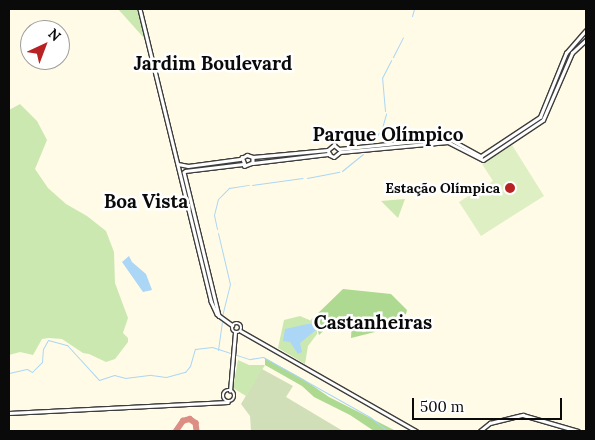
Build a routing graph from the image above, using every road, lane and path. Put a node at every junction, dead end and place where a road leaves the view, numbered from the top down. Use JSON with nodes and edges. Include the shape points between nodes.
{"nodes":[{"id":1,"x":140,"y":9,"type":"edge"},
{"id":2,"x":586,"y":30,"type":"edge"},
{"id":3,"x":586,"y":40,"type":"edge"},
{"id":4,"x":339,"y":151,"type":"junction"},
{"id":5,"x":329,"y":152,"type":"junction"},
{"id":6,"x":242,"y":158,"type":"junction"},
{"id":7,"x":253,"y":158,"type":"junction"},
{"id":8,"x":178,"y":164,"type":"junction"},
{"id":9,"x":243,"y":164,"type":"junction"},
{"id":10,"x":253,"y":164,"type":"junction"},
{"id":11,"x":185,"y":165,"type":"junction"},
{"id":12,"x":185,"y":171,"type":"junction"},
{"id":13,"x":180,"y":173,"type":"junction"},
{"id":14,"x":220,"y":316,"type":"junction"},
{"id":15,"x":232,"y":325,"type":"junction"},
{"id":16,"x":241,"y":331,"type":"junction"},
{"id":17,"x":235,"y":333,"type":"junction"},
{"id":18,"x":230,"y":391,"type":"junction"},
{"id":19,"x":224,"y":397,"type":"junction"},
{"id":20,"x":217,"y":402,"type":"junction"},
{"id":21,"x":228,"y":402,"type":"junction"},
{"id":22,"x":9,"y":413,"type":"edge"},
{"id":23,"x":416,"y":431,"type":"edge"},
{"id":24,"x":480,"y":431,"type":"edge"},
{"id":25,"x":578,"y":431,"type":"edge"}],
"edges":[{"from":1,"to":8,"type":"street"},
{"from":2,"to":4,"type":"street","via":[[566,53],[540,117],[481,156],[448,138]]},
{"from":3,"to":4,"type":"street","via":[[572,53],[543,120],[483,160],[448,142]]},
{"from":4,"to":5,"type":"street","via":[[336,156]]},
{"from":4,"to":5,"type":"street","via":[[334,145]]},
{"from":5,"to":7,"type":"street"},
{"from":5,"to":10,"type":"street"},
{"from":6,"to":7,"type":"street","via":[[247,155]]},
{"from":6,"to":9,"type":"street"},
{"from":6,"to":11,"type":"street"},
{"from":7,"to":10,"type":"street"},
{"from":8,"to":11,"type":"street"},
{"from":8,"to":13,"type":"street"},
{"from":9,"to":10,"type":"street"},
{"from":9,"to":12,"type":"street"},
{"from":11,"to":12,"type":"street"},
{"from":12,"to":13,"type":"street"},
{"from":12,"to":14,"type":"street"},
{"from":13,"to":14,"type":"street","via":[[211,301]]},
{"from":14,"to":15,"type":"street"},
{"from":15,"to":16,"type":"street","via":[[239,324]]},
{"from":15,"to":17,"type":"street"},
{"from":16,"to":17,"type":"street"},
{"from":16,"to":23,"type":"street"},
{"from":17,"to":18,"type":"street"},
{"from":18,"to":19,"type":"street"},
{"from":18,"to":21,"type":"street","via":[[234,396]]},
{"from":19,"to":20,"type":"street"},
{"from":19,"to":21,"type":"street"},
{"from":20,"to":21,"type":"street"},
{"from":20,"to":22,"type":"street"},
{"from":24,"to":25,"type":"street","via":[[490,424],[523,415]]}]}
